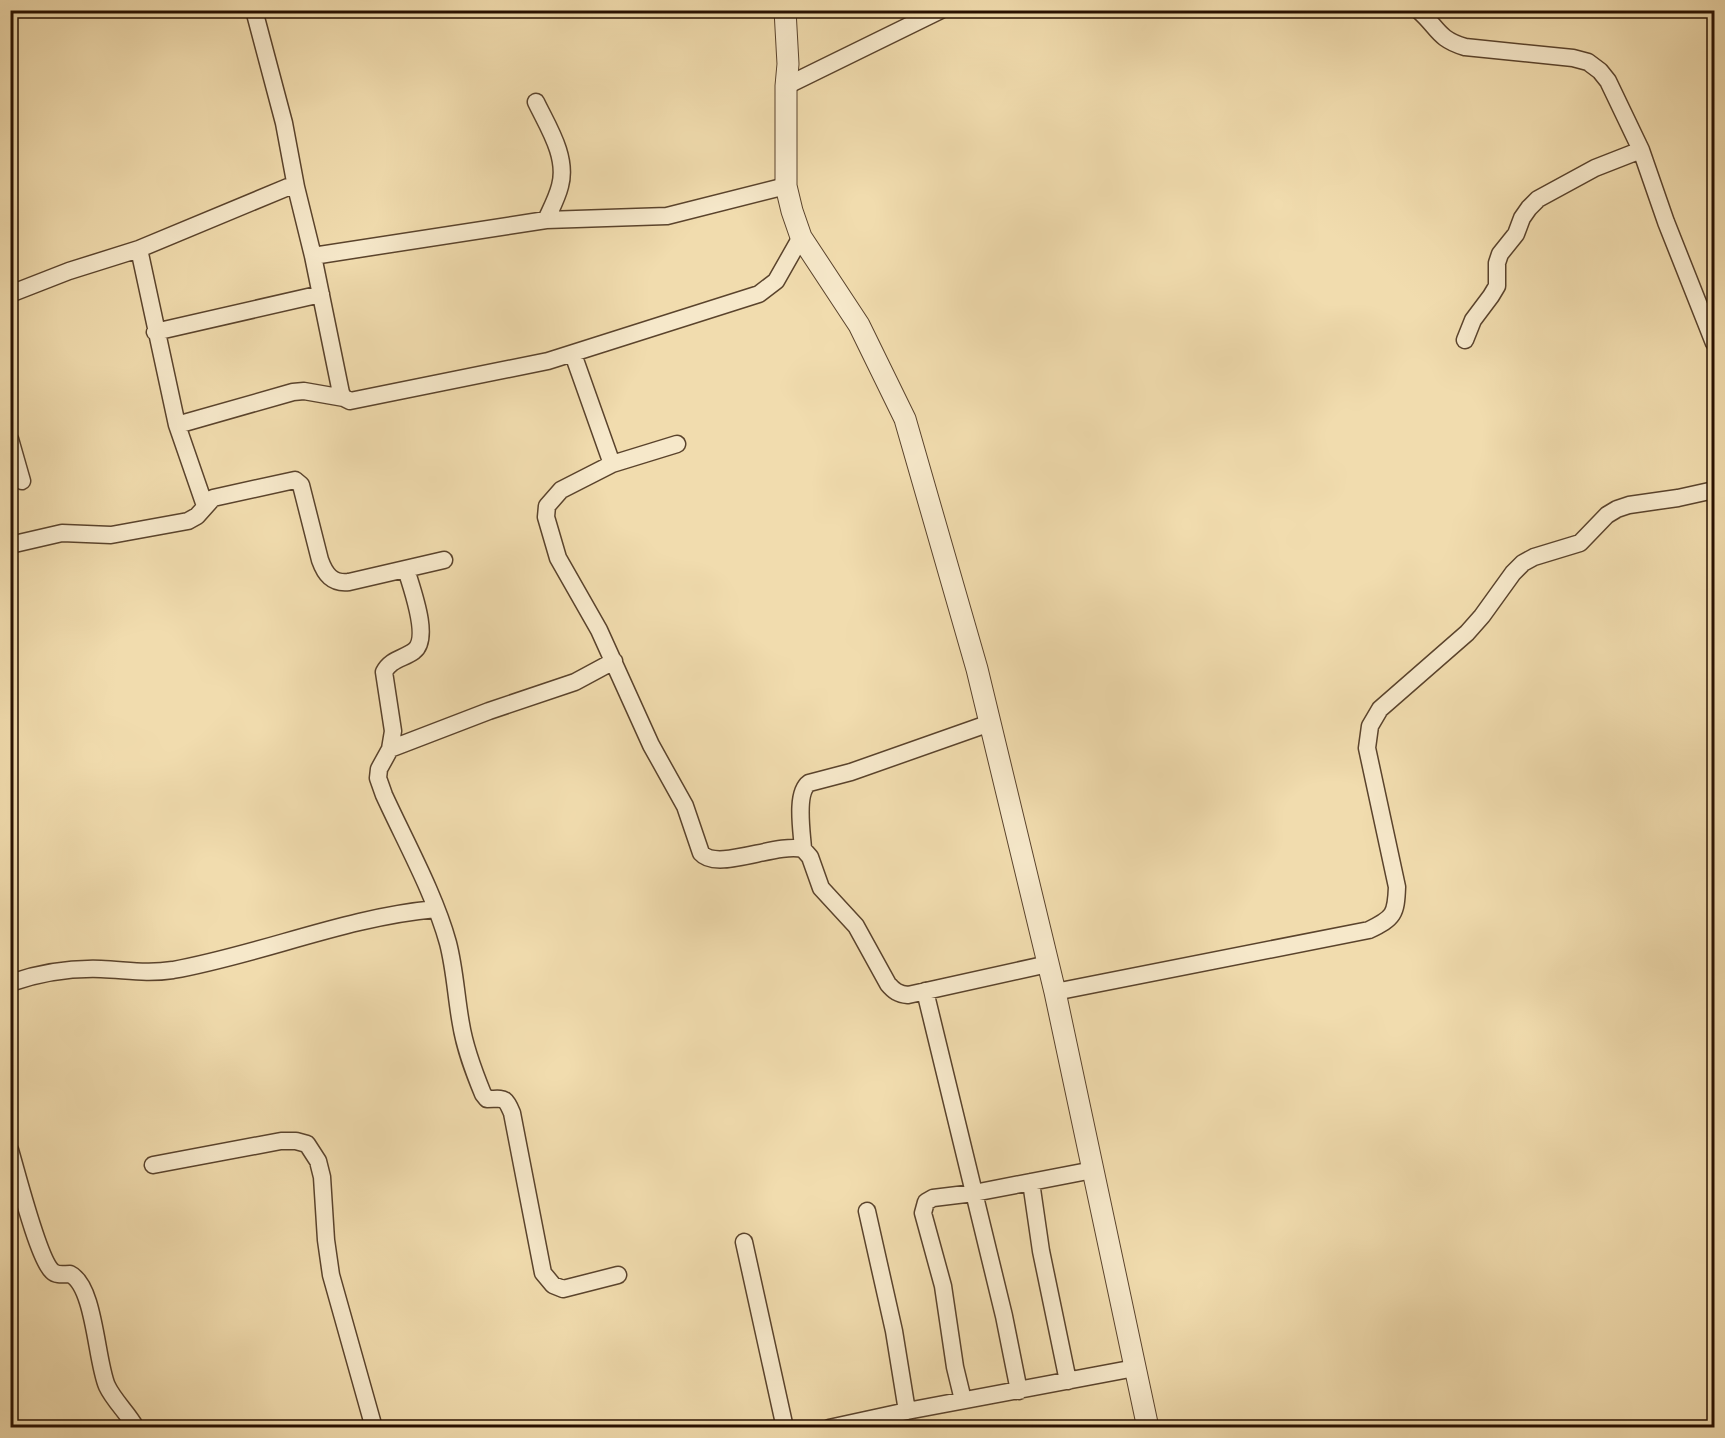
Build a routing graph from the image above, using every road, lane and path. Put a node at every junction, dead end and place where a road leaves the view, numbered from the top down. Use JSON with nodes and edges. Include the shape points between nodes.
{"nodes":[{"id":1,"x":254,"y":10,"type":"edge"},
{"id":2,"x":785,"y":10,"type":"edge"},
{"id":3,"x":941,"y":10,"type":"edge"},
{"id":4,"x":1418,"y":10,"type":"edge"},
{"id":5,"x":786,"y":86,"type":"junction"},
{"id":6,"x":536,"y":102,"type":"dead end"},
{"id":7,"x":1641,"y":150,"type":"junction"},
{"id":8,"x":786,"y":186,"type":"junction"},
{"id":9,"x":296,"y":187,"type":"junction"},
{"id":10,"x":546,"y":220,"type":"junction"},
{"id":11,"x":801,"y":237,"type":"junction"},
{"id":12,"x":139,"y":249,"type":"junction"},
{"id":13,"x":313,"y":256,"type":"junction"},
{"id":14,"x":10,"y":294,"type":"edge"},
{"id":15,"x":321,"y":294,"type":"junction"},
{"id":16,"x":155,"y":332,"type":"junction"},
{"id":17,"x":1465,"y":340,"type":"dead end"},
{"id":18,"x":1714,"y":343,"type":"edge"},
{"id":19,"x":573,"y":354,"type":"junction"},
{"id":20,"x":344,"y":398,"type":"junction"},
{"id":21,"x":177,"y":425,"type":"junction"},
{"id":22,"x":10,"y":439,"type":"edge"},
{"id":23,"x":677,"y":444,"type":"dead end"},
{"id":24,"x":612,"y":464,"type":"junction"},
{"id":25,"x":22,"y":481,"type":"dead end"},
{"id":26,"x":1714,"y":490,"type":"edge"},
{"id":27,"x":205,"y":506,"type":"junction"},
{"id":28,"x":10,"y":545,"type":"edge"},
{"id":29,"x":444,"y":560,"type":"dead end"},
{"id":30,"x":406,"y":569,"type":"junction"},
{"id":31,"x":614,"y":661,"type":"junction"},
{"id":32,"x":990,"y":723,"type":"junction"},
{"id":33,"x":390,"y":749,"type":"junction"},
{"id":34,"x":803,"y":849,"type":"junction"},
{"id":35,"x":436,"y":909,"type":"junction"},
{"id":36,"x":1048,"y":964,"type":"junction"},
{"id":37,"x":10,"y":983,"type":"edge"},
{"id":38,"x":925,"y":991,"type":"junction"},
{"id":39,"x":1055,"y":992,"type":"junction"},
{"id":40,"x":11,"y":1156,"type":"edge"},
{"id":41,"x":153,"y":1165,"type":"dead end"},
{"id":42,"x":1093,"y":1170,"type":"junction"},
{"id":43,"x":1031,"y":1182,"type":"junction"},
{"id":44,"x":974,"y":1193,"type":"junction"},
{"id":45,"x":867,"y":1211,"type":"dead end"},
{"id":46,"x":744,"y":1242,"type":"dead end"},
{"id":47,"x":618,"y":1275,"type":"dead end"},
{"id":48,"x":1135,"y":1368,"type":"junction"},
{"id":49,"x":1068,"y":1381,"type":"junction"},
{"id":50,"x":1019,"y":1390,"type":"junction"},
{"id":51,"x":963,"y":1400,"type":"junction"},
{"id":52,"x":906,"y":1411,"type":"junction"},
{"id":53,"x":869,"y":1423,"type":"edge"},
{"id":54,"x":136,"y":1428,"type":"edge"},
{"id":55,"x":375,"y":1428,"type":"edge"},
{"id":56,"x":785,"y":1428,"type":"edge"},
{"id":57,"x":829,"y":1428,"type":"edge"},
{"id":58,"x":1148,"y":1428,"type":"edge"}],
"edges":[{"from":1,"to":9,"type":"street","via":[[284,123]]},
{"from":2,"to":5,"type":"street"},
{"from":3,"to":5,"type":"street"},
{"from":4,"to":7,"type":"street","via":[[1450,43],[1588,62],[1608,81]]},
{"from":5,"to":8,"type":"street"},
{"from":6,"to":10,"type":"street","via":[[556,145],[562,171],[561,184]]},
{"from":7,"to":17,"type":"street","via":[[1595,168],[1528,208],[1516,234],[1500,254],[1497,286],[1473,320]]},
{"from":7,"to":18,"type":"street"},
{"from":8,"to":10,"type":"street","via":[[667,216]]},
{"from":8,"to":11,"type":"street"},
{"from":9,"to":12,"type":"street"},
{"from":9,"to":13,"type":"street"},
{"from":10,"to":13,"type":"street"},
{"from":11,"to":19,"type":"street","via":[[776,281],[759,294]]},
{"from":11,"to":32,"type":"street","via":[[859,325],[905,419]]},
{"from":12,"to":14,"type":"street"},
{"from":12,"to":16,"type":"street"},
{"from":13,"to":15,"type":"street"},
{"from":15,"to":16,"type":"street"},
{"from":15,"to":20,"type":"street"},
{"from":16,"to":21,"type":"street"},
{"from":19,"to":20,"type":"street","via":[[350,401]]},
{"from":19,"to":24,"type":"street"},
{"from":20,"to":21,"type":"street","via":[[293,392]]},
{"from":21,"to":27,"type":"street"},
{"from":22,"to":25,"type":"street"},
{"from":23,"to":24,"type":"street"},
{"from":24,"to":31,"type":"street","via":[[561,490],[547,506],[546,517],[558,558]]},
{"from":26,"to":39,"type":"street","via":[[1617,509],[1580,543],[1524,563],[1467,633],[1380,708],[1370,726],[1367,748],[1397,887],[1396,908],[1384,923],[1369,930]]},
{"from":27,"to":28,"type":"street","via":[[188,521],[111,535],[62,533]]},
{"from":27,"to":30,"type":"street","via":[[218,496],[297,480],[320,560],[331,579],[349,582]]},
{"from":29,"to":30,"type":"street"},
{"from":30,"to":33,"type":"street","via":[[421,643],[393,661],[384,672],[393,731]]},
{"from":31,"to":33,"type":"street","via":[[575,682]]},
{"from":31,"to":34,"type":"street","via":[[651,746],[685,806],[704,857],[717,860],[787,847]]},
{"from":32,"to":34,"type":"street","via":[[804,786]]},
{"from":32,"to":36,"type":"street"},
{"from":33,"to":35,"type":"street","via":[[378,778]]},
{"from":34,"to":38,"type":"street","via":[[810,857],[820,888],[856,926],[888,984],[901,994]]},
{"from":35,"to":37,"type":"street","via":[[404,912],[200,965],[138,973],[71,970]]},
{"from":35,"to":47,"type":"street","via":[[455,972],[467,1053],[485,1097],[504,1099],[512,1113],[543,1273],[553,1285],[563,1289]]},
{"from":36,"to":38,"type":"street"},
{"from":36,"to":39,"type":"street"},
{"from":38,"to":44,"type":"street"},
{"from":39,"to":42,"type":"street"},
{"from":40,"to":54,"type":"street","via":[[46,1262],[58,1275],[70,1274],[78,1280],[89,1306],[106,1385]]},
{"from":41,"to":55,"type":"street","via":[[281,1141],[307,1144],[322,1177],[331,1275]]},
{"from":42,"to":43,"type":"street"},
{"from":42,"to":48,"type":"street"},
{"from":43,"to":44,"type":"street"},
{"from":43,"to":49,"type":"street","via":[[1042,1260]]},
{"from":44,"to":50,"type":"street"},
{"from":44,"to":51,"type":"street","via":[[933,1198],[926,1202],[923,1213],[943,1286]]},
{"from":45,"to":52,"type":"street","via":[[896,1341]]},
{"from":46,"to":56,"type":"street"},
{"from":48,"to":49,"type":"street"},
{"from":48,"to":58,"type":"street"},
{"from":49,"to":50,"type":"street"},
{"from":50,"to":51,"type":"street"},
{"from":51,"to":52,"type":"street"},
{"from":52,"to":53,"type":"street"},
{"from":53,"to":57,"type":"street"}]}
